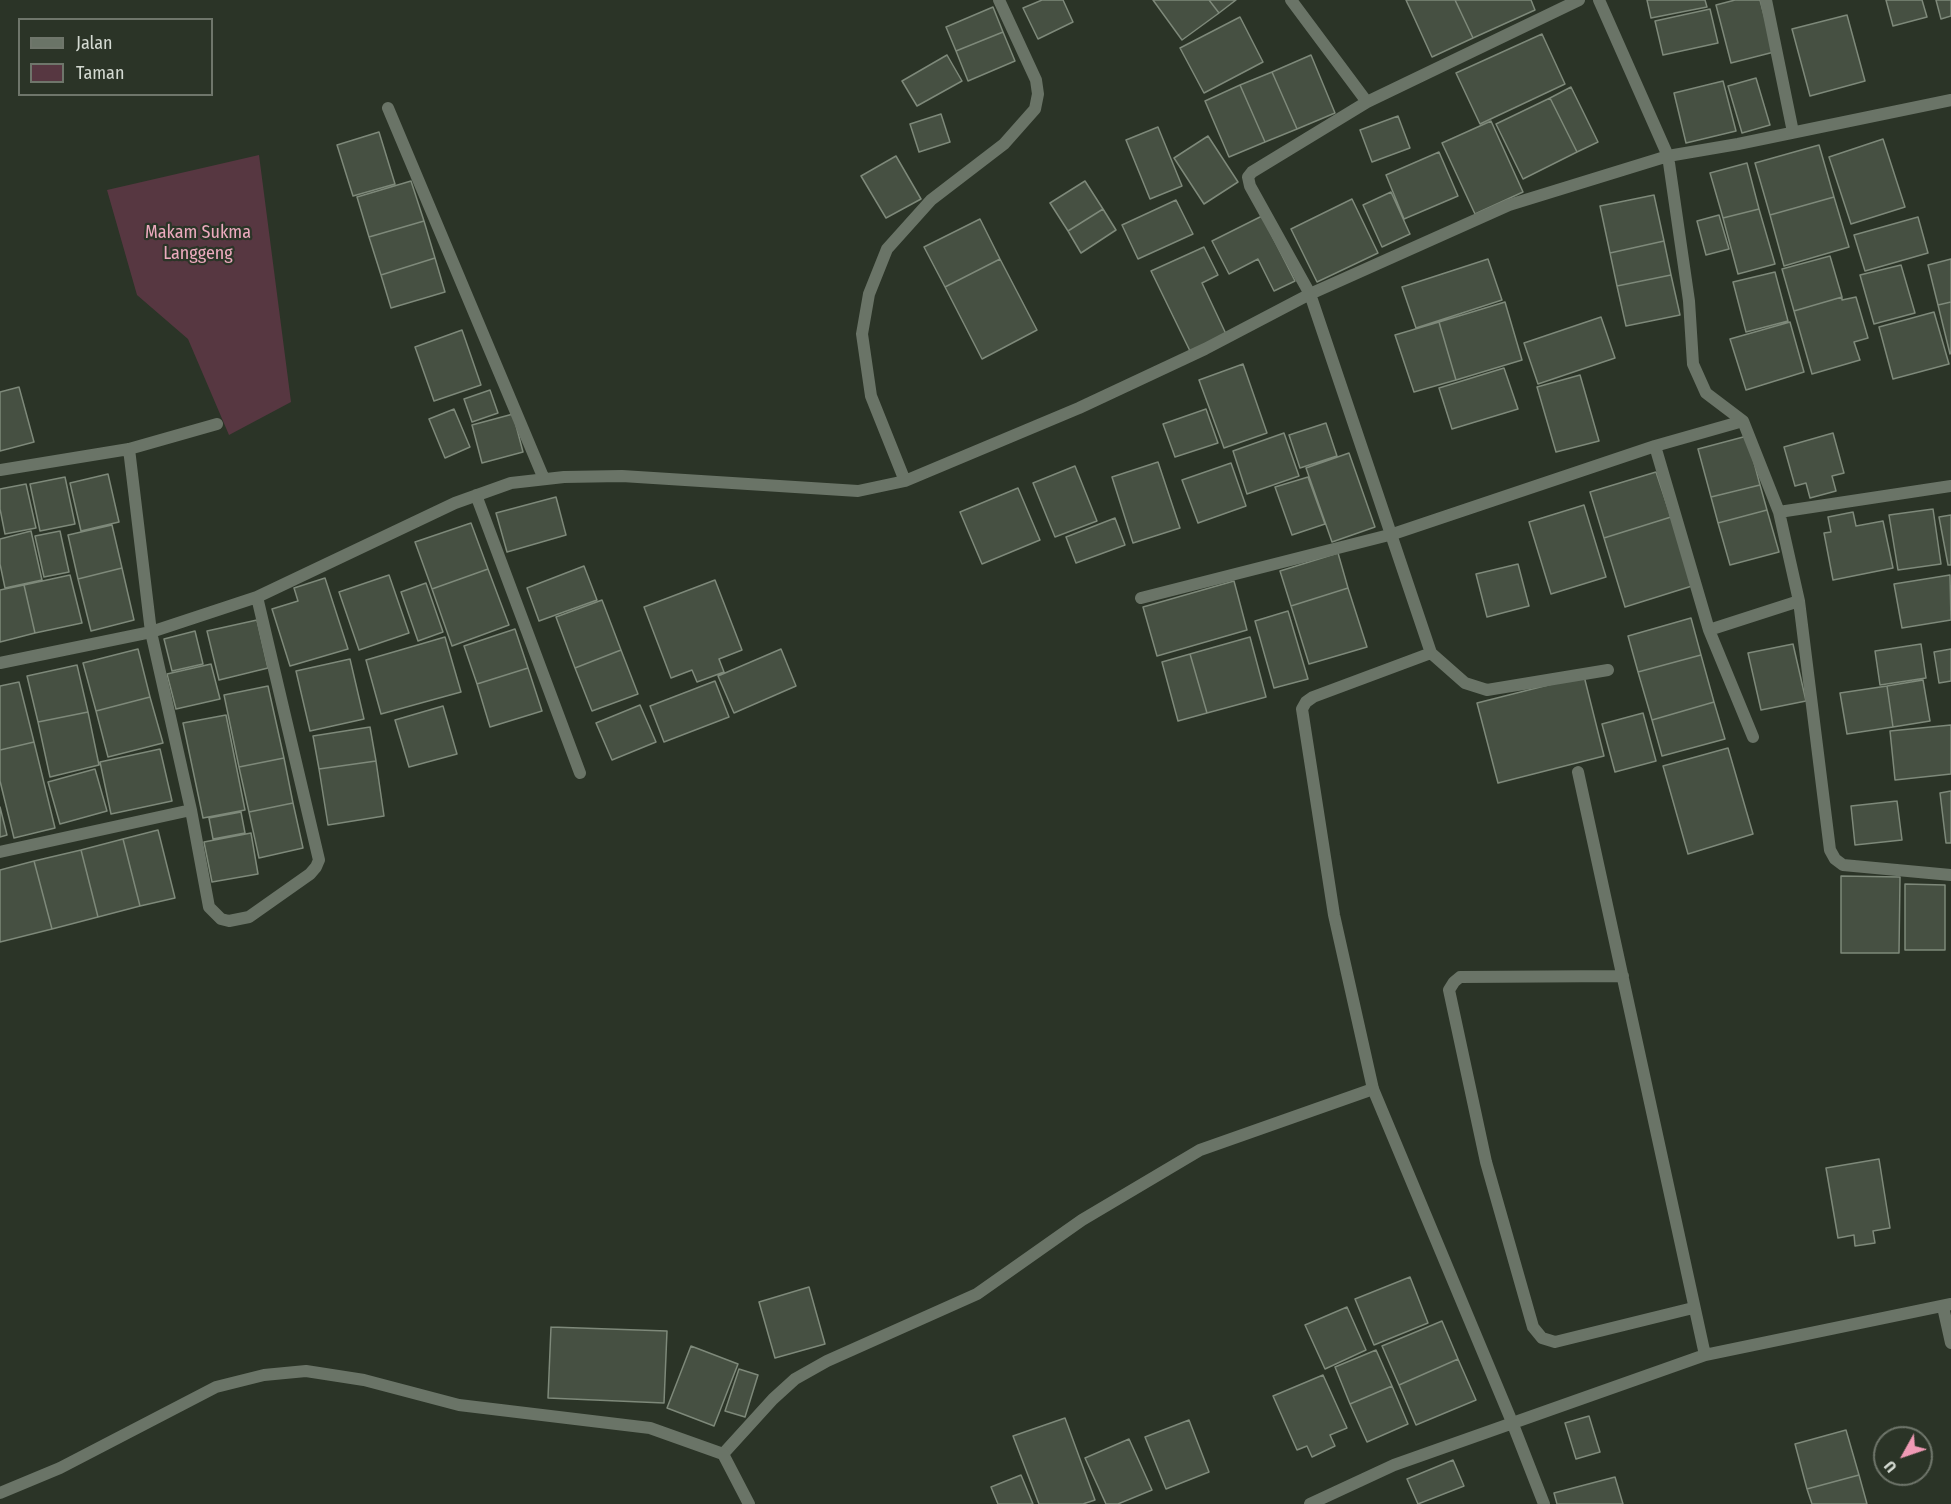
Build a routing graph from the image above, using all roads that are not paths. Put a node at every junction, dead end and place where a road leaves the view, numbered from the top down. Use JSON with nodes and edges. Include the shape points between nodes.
{"nodes":[{"id":1,"x":999,"y":0,"type":"edge"},
{"id":2,"x":1291,"y":0,"type":"edge"},
{"id":3,"x":1579,"y":0,"type":"edge"},
{"id":4,"x":1599,"y":0,"type":"edge"},
{"id":5,"x":1766,"y":0,"type":"edge"},
{"id":6,"x":1951,"y":100,"type":"edge"},
{"id":7,"x":1367,"y":102,"type":"junction"},
{"id":8,"x":388,"y":108,"type":"dead end"},
{"id":9,"x":1793,"y":132,"type":"junction"},
{"id":10,"x":1668,"y":156,"type":"junction"},
{"id":11,"x":1310,"y":294,"type":"junction"},
{"id":12,"x":1743,"y":421,"type":"junction"},
{"id":13,"x":218,"y":424,"type":"dead end"},
{"id":14,"x":1655,"y":446,"type":"junction"},
{"id":15,"x":129,"y":449,"type":"junction"},
{"id":16,"x":0,"y":470,"type":"edge"},
{"id":17,"x":544,"y":479,"type":"junction"},
{"id":18,"x":905,"y":481,"type":"junction"},
{"id":19,"x":1951,"y":486,"type":"edge"},
{"id":20,"x":476,"y":495,"type":"junction"},
{"id":21,"x":1779,"y":512,"type":"junction"},
{"id":22,"x":1393,"y":534,"type":"junction"},
{"id":23,"x":257,"y":597,"type":"junction"},
{"id":24,"x":1141,"y":598,"type":"dead end"},
{"id":25,"x":1799,"y":601,"type":"junction"},
{"id":26,"x":1709,"y":630,"type":"junction"},
{"id":27,"x":151,"y":632,"type":"junction"},
{"id":28,"x":1431,"y":653,"type":"junction"},
{"id":29,"x":0,"y":663,"type":"edge"},
{"id":30,"x":1608,"y":670,"type":"dead end"},
{"id":31,"x":1753,"y":737,"type":"dead end"},
{"id":32,"x":1578,"y":772,"type":"dead end"},
{"id":33,"x":580,"y":773,"type":"dead end"},
{"id":34,"x":191,"y":810,"type":"junction"},
{"id":35,"x":0,"y":852,"type":"edge"},
{"id":36,"x":1951,"y":875,"type":"edge"},
{"id":37,"x":1623,"y":976,"type":"junction"},
{"id":38,"x":1373,"y":1089,"type":"junction"},
{"id":39,"x":1947,"y":1306,"type":"edge"},
{"id":40,"x":1693,"y":1308,"type":"junction"},
{"id":41,"x":1951,"y":1343,"type":"edge"},
{"id":42,"x":1705,"y":1355,"type":"junction"},
{"id":43,"x":1512,"y":1422,"type":"junction"},
{"id":44,"x":723,"y":1454,"type":"junction"},
{"id":45,"x":0,"y":1493,"type":"edge"},
{"id":46,"x":749,"y":1504,"type":"edge"},
{"id":47,"x":1310,"y":1504,"type":"edge"},
{"id":48,"x":1544,"y":1504,"type":"edge"}],
"edges":[{"from":1,"to":18,"type":"street","via":[[1036,80],[1035,109],[1004,144],[931,200],[887,249],[869,294],[862,334],[871,396]]},
{"from":2,"to":7,"type":"street"},
{"from":3,"to":7,"type":"street"},
{"from":4,"to":10,"type":"street"},
{"from":5,"to":9,"type":"street"},
{"from":6,"to":9,"type":"street"},
{"from":7,"to":11,"type":"street","via":[[1248,177]]},
{"from":8,"to":17,"type":"street"},
{"from":9,"to":10,"type":"street"},
{"from":10,"to":11,"type":"street","via":[[1509,205]]},
{"from":10,"to":12,"type":"street","via":[[1689,301],[1693,364],[1706,393]]},
{"from":11,"to":18,"type":"street","via":[[1079,408]]},
{"from":11,"to":22,"type":"street"},
{"from":12,"to":14,"type":"street"},
{"from":12,"to":21,"type":"street"},
{"from":13,"to":15,"type":"street"},
{"from":14,"to":22,"type":"street"},
{"from":14,"to":26,"type":"street"},
{"from":15,"to":16,"type":"street"},
{"from":15,"to":27,"type":"street"},
{"from":17,"to":18,"type":"street","via":[[622,476],[858,491]]},
{"from":17,"to":20,"type":"street","via":[[511,483]]},
{"from":19,"to":21,"type":"street"},
{"from":20,"to":23,"type":"street"},
{"from":20,"to":33,"type":"street"},
{"from":21,"to":25,"type":"street"},
{"from":22,"to":24,"type":"street"},
{"from":22,"to":28,"type":"street"},
{"from":23,"to":27,"type":"street"},
{"from":23,"to":34,"type":"street","via":[[319,860],[310,874],[249,917],[237,921],[221,919],[209,907]]},
{"from":25,"to":26,"type":"street"},
{"from":25,"to":36,"type":"street","via":[[1830,850],[1843,865]]},
{"from":26,"to":31,"type":"street"},
{"from":27,"to":29,"type":"street"},
{"from":27,"to":34,"type":"street"},
{"from":28,"to":30,"type":"street","via":[[1465,682],[1487,690]]},
{"from":28,"to":38,"type":"street","via":[[1313,697],[1302,709],[1334,915]]},
{"from":32,"to":37,"type":"street"},
{"from":34,"to":35,"type":"street"},
{"from":37,"to":40,"type":"street"},
{"from":37,"to":40,"type":"street","via":[[1460,977],[1449,990],[1486,1162],[1533,1327],[1542,1338],[1555,1342]]},
{"from":38,"to":43,"type":"street"},
{"from":38,"to":44,"type":"street","via":[[1200,1150],[1082,1220],[977,1294],[795,1379]]},
{"from":39,"to":41,"type":"street"},
{"from":39,"to":42,"type":"street"},
{"from":40,"to":42,"type":"street"},
{"from":42,"to":43,"type":"street"},
{"from":43,"to":47,"type":"street","via":[[1394,1465]]},
{"from":43,"to":48,"type":"street"},
{"from":44,"to":45,"type":"street","via":[[650,1428],[459,1405],[364,1380],[306,1371],[264,1375],[216,1387],[60,1467]]},
{"from":44,"to":46,"type":"street"}]}
